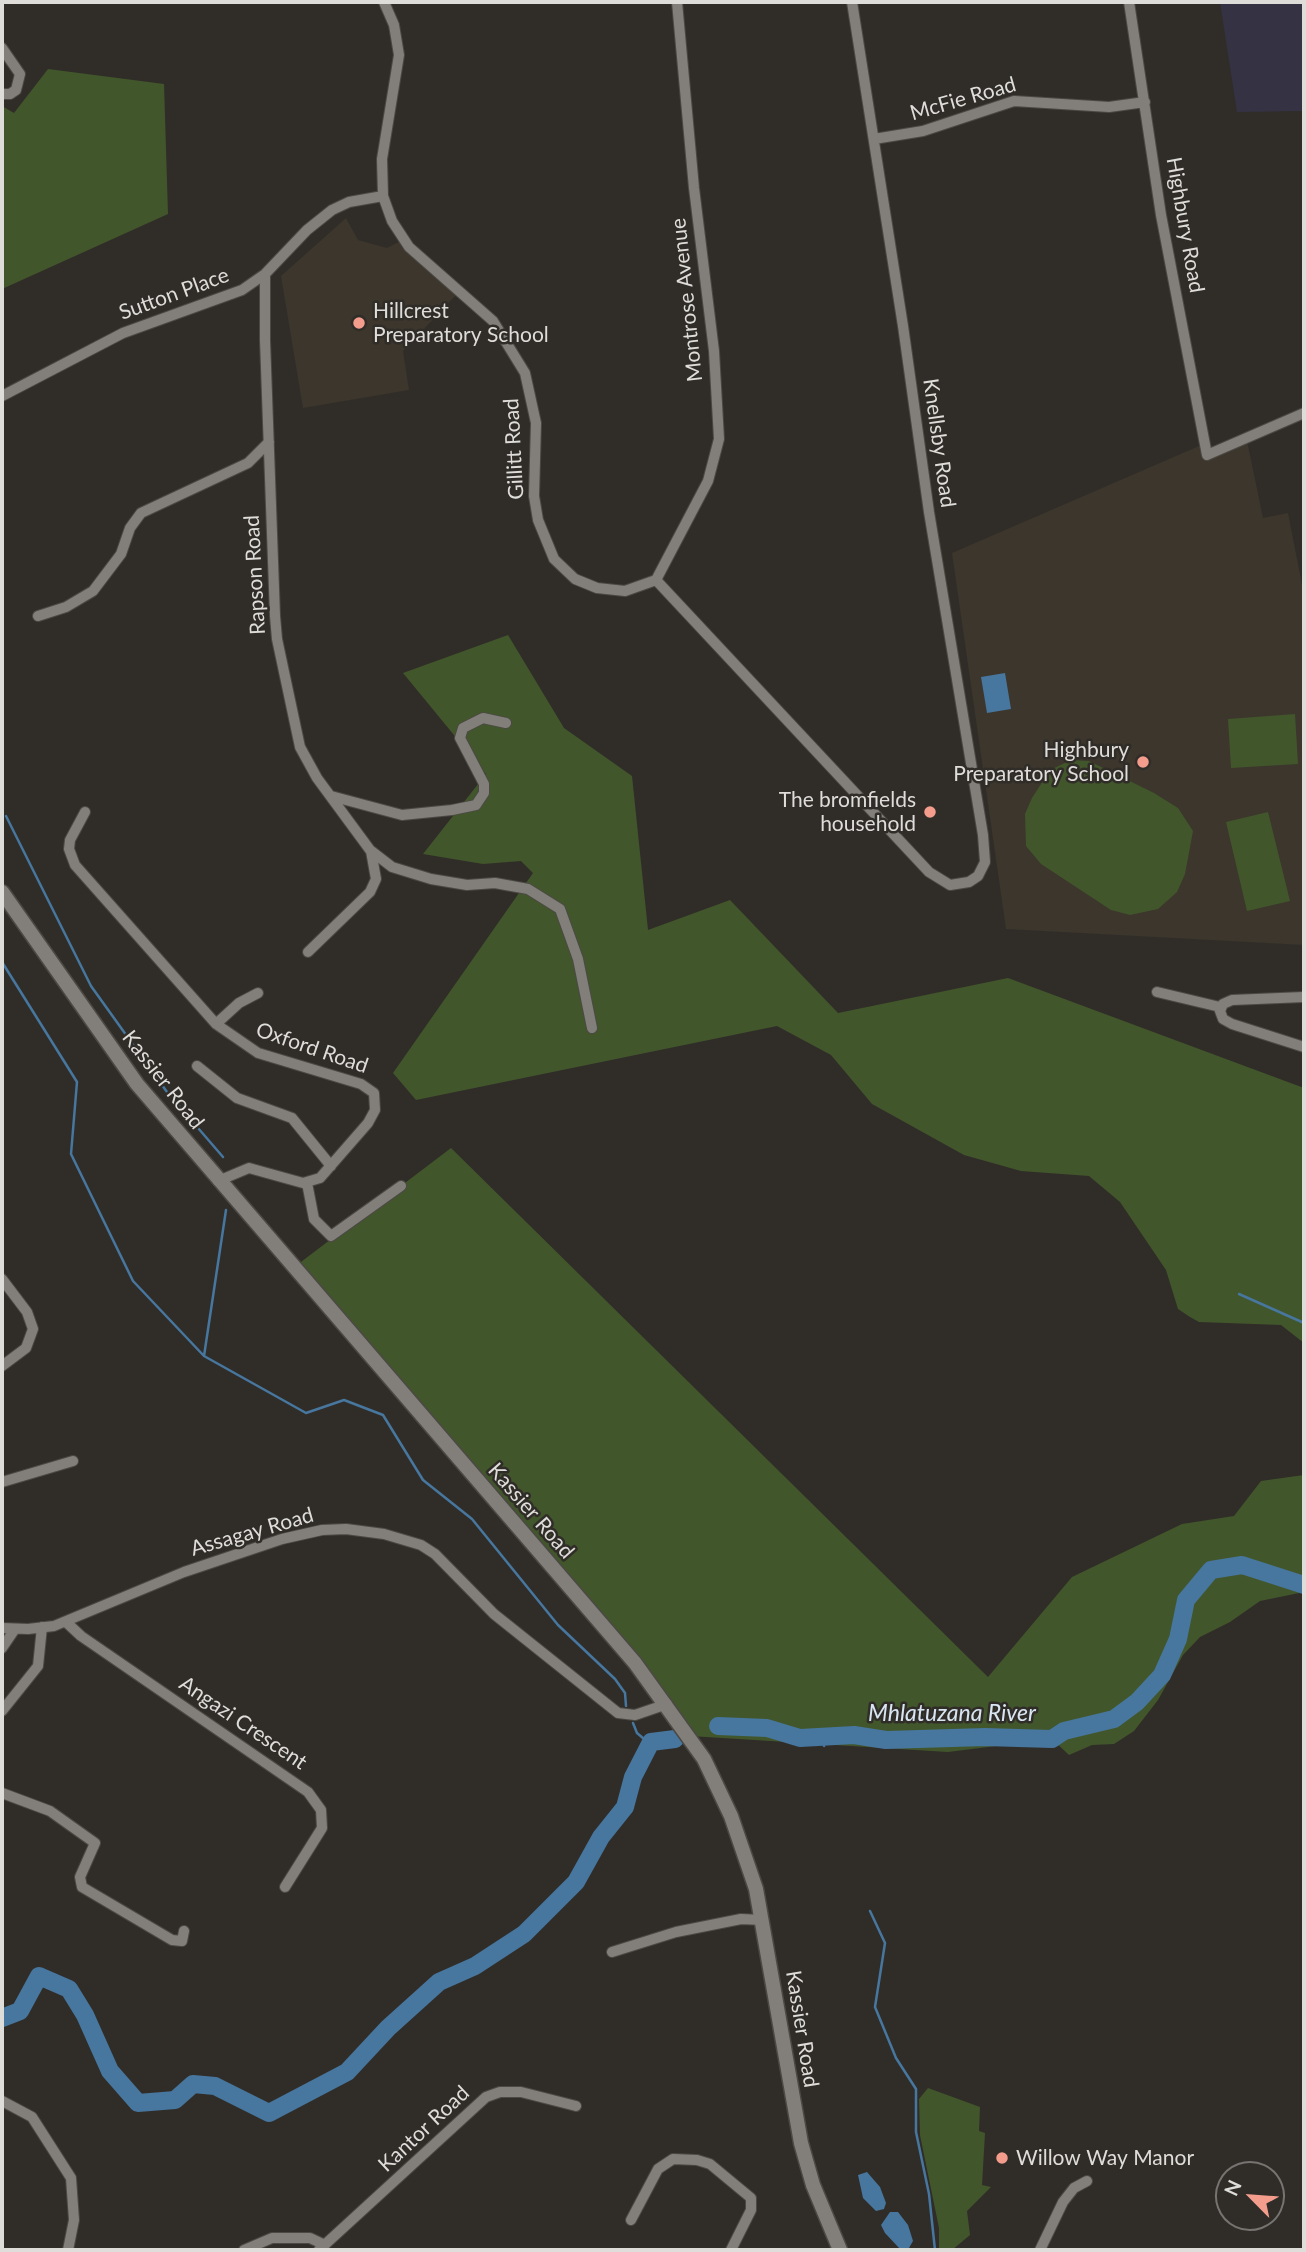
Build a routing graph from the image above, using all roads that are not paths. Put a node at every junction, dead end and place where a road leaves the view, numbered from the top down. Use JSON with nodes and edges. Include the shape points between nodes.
{"nodes":[{"id":1,"x":384,"y":2,"type":"edge"},
{"id":2,"x":677,"y":2,"type":"edge"},
{"id":3,"x":852,"y":2,"type":"edge"},
{"id":4,"x":1129,"y":2,"type":"edge"},
{"id":5,"x":2,"y":48,"type":"edge"},
{"id":6,"x":2,"y":94,"type":"edge"},
{"id":7,"x":1146,"y":102,"type":"junction"},
{"id":8,"x":873,"y":139,"type":"junction"},
{"id":9,"x":383,"y":196,"type":"junction"},
{"id":10,"x":265,"y":274,"type":"junction"},
{"id":11,"x":2,"y":396,"type":"edge"},
{"id":12,"x":1304,"y":413,"type":"edge"},
{"id":13,"x":269,"y":442,"type":"junction"},
{"id":14,"x":656,"y":580,"type":"junction"},
{"id":15,"x":38,"y":617,"type":"dead end"},
{"id":16,"x":506,"y":723,"type":"dead end"},
{"id":17,"x":330,"y":796,"type":"junction"},
{"id":18,"x":85,"y":812,"type":"dead end"},
{"id":19,"x":370,"y":850,"type":"junction"},
{"id":20,"x":2,"y":892,"type":"edge"},
{"id":21,"x":308,"y":952,"type":"dead end"},
{"id":22,"x":1157,"y":992,"type":"dead end"},
{"id":23,"x":258,"y":993,"type":"dead end"},
{"id":24,"x":1304,"y":997,"type":"edge"},
{"id":25,"x":1220,"y":1007,"type":"junction"},
{"id":26,"x":216,"y":1024,"type":"junction"},
{"id":27,"x":592,"y":1028,"type":"dead end"},
{"id":28,"x":1304,"y":1047,"type":"edge"},
{"id":29,"x":197,"y":1066,"type":"dead end"},
{"id":30,"x":331,"y":1166,"type":"junction"},
{"id":31,"x":218,"y":1181,"type":"junction"},
{"id":32,"x":307,"y":1183,"type":"junction"},
{"id":33,"x":401,"y":1186,"type":"dead end"},
{"id":34,"x":2,"y":1279,"type":"edge"},
{"id":35,"x":2,"y":1366,"type":"edge"},
{"id":36,"x":73,"y":1461,"type":"dead end"},
{"id":37,"x":2,"y":1482,"type":"edge"},
{"id":38,"x":66,"y":1622,"type":"junction"},
{"id":39,"x":42,"y":1627,"type":"junction"},
{"id":40,"x":2,"y":1628,"type":"edge"},
{"id":41,"x":15,"y":1629,"type":"junction"},
{"id":42,"x":2,"y":1648,"type":"edge"},
{"id":43,"x":667,"y":1704,"type":"junction"},
{"id":44,"x":2,"y":1711,"type":"edge"},
{"id":45,"x":2,"y":1793,"type":"edge"},
{"id":46,"x":285,"y":1887,"type":"dead end"},
{"id":47,"x":764,"y":1920,"type":"junction"},
{"id":48,"x":184,"y":1931,"type":"dead end"},
{"id":49,"x":612,"y":1952,"type":"dead end"},
{"id":50,"x":2,"y":2101,"type":"edge"},
{"id":51,"x":576,"y":2106,"type":"dead end"},
{"id":52,"x":1087,"y":2180,"type":"dead end"},
{"id":53,"x":631,"y":2220,"type":"dead end"},
{"id":54,"x":322,"y":2248,"type":"edge"},
{"id":55,"x":68,"y":2250,"type":"edge"},
{"id":56,"x":244,"y":2250,"type":"edge"},
{"id":57,"x":731,"y":2250,"type":"edge"},
{"id":58,"x":840,"y":2250,"type":"edge"},
{"id":59,"x":1040,"y":2250,"type":"edge"}],
"edges":[{"from":1,"to":9,"type":"street","name":"Gillitt Road","via":[[399,55],[382,159]]},
{"from":2,"to":14,"type":"street","name":"Montrose Avenue","via":[[719,439],[708,481]]},
{"from":3,"to":8,"type":"street","name":"Knellsby Road"},
{"from":4,"to":7,"type":"street","name":"Highbury Road"},
{"from":5,"to":6,"type":"street","via":[[20,74],[16,90]]},
{"from":7,"to":8,"type":"street","name":"McFie Road","via":[[1109,107],[1014,101],[923,131]]},
{"from":7,"to":12,"type":"street","name":"Highbury Road","via":[[1161,215],[1206,455]]},
{"from":8,"to":14,"type":"street","name":"Knellsby Road","via":[[983,835],[984,868],[969,882],[950,884],[929,872]]},
{"from":9,"to":10,"type":"street","name":"Sutton Place","via":[[332,210]]},
{"from":9,"to":14,"type":"street","name":"Gillitt Road","via":[[409,247],[494,321],[525,373],[536,423],[534,496],[554,559],[575,579],[597,589],[625,591]]},
{"from":10,"to":11,"type":"street","name":"Sutton Place","via":[[242,290],[123,333]]},
{"from":10,"to":13,"type":"street","name":"Rapson Road"},
{"from":13,"to":15,"type":"street","via":[[248,463],[141,513],[121,554],[93,591]]},
{"from":13,"to":17,"type":"street","name":"Rapson Road","via":[[277,639],[300,747]]},
{"from":16,"to":17,"type":"street","via":[[484,719],[463,728],[460,738],[484,784],[476,804],[402,815]]},
{"from":17,"to":19,"type":"street","name":"Rapson Road"},
{"from":18,"to":26,"type":"street","name":"Oxford Road","via":[[70,840],[75,864]]},
{"from":19,"to":21,"type":"street","via":[[376,879],[370,892]]},
{"from":19,"to":27,"type":"street","name":"Rapson Road","via":[[403,872],[467,885],[495,883],[528,889],[560,909],[578,959]]},
{"from":20,"to":31,"type":"main road","name":"Kassier Road","via":[[113,1053]]},
{"from":22,"to":25,"type":"street"},
{"from":23,"to":26,"type":"street"},
{"from":24,"to":25,"type":"street","via":[[1232,1000]]},
{"from":25,"to":28,"type":"street","via":[[1227,1022]]},
{"from":26,"to":30,"type":"street","name":"Oxford Road","via":[[258,1053],[371,1090],[376,1099],[372,1117]]},
{"from":29,"to":30,"type":"street","via":[[237,1098],[292,1118]]},
{"from":30,"to":32,"type":"street","name":"Oxford Road"},
{"from":31,"to":32,"type":"street","via":[[241,1169],[256,1168]]},
{"from":31,"to":43,"type":"main road","name":"Kassier Road"},
{"from":32,"to":33,"type":"street","via":[[314,1219],[331,1236]]},
{"from":34,"to":35,"type":"street","via":[[27,1312],[33,1329],[26,1348]]},
{"from":36,"to":37,"type":"street"},
{"from":38,"to":39,"type":"street","name":"Assagay Road"},
{"from":38,"to":43,"type":"street","name":"Assagay Road","via":[[184,1572],[292,1536],[333,1529],[384,1534],[421,1545],[445,1561],[494,1614],[614,1711],[635,1715]]},
{"from":38,"to":46,"type":"street","name":"Angazi Crescent","via":[[308,1792],[321,1810],[323,1824]]},
{"from":39,"to":41,"type":"street","name":"Assagay Road"},
{"from":39,"to":44,"type":"street","via":[[38,1666]]},
{"from":40,"to":41,"type":"street","name":"Assagay Road"},
{"from":41,"to":42,"type":"street"},
{"from":43,"to":47,"type":"main road","name":"Kassier Road","via":[[704,1759],[732,1816]]},
{"from":45,"to":48,"type":"street","via":[[50,1811],[95,1844],[80,1877],[82,1887],[172,1940],[181,1941]]},
{"from":47,"to":49,"type":"street","via":[[741,1919],[676,1932]]},
{"from":47,"to":58,"type":"main road","name":"Kassier Road","via":[[801,2143]]},
{"from":50,"to":55,"type":"street","via":[[32,2117],[71,2178],[74,2220]]},
{"from":51,"to":54,"type":"street","name":"Kantor Road","via":[[521,2092],[486,2096]]},
{"from":52,"to":59,"type":"street","via":[[1063,2202]]},
{"from":53,"to":57,"type":"street","via":[[658,2169],[673,2159],[697,2160],[710,2164],[751,2198],[751,2210]]},
{"from":54,"to":56,"type":"street","via":[[310,2238],[272,2238]]}]}
